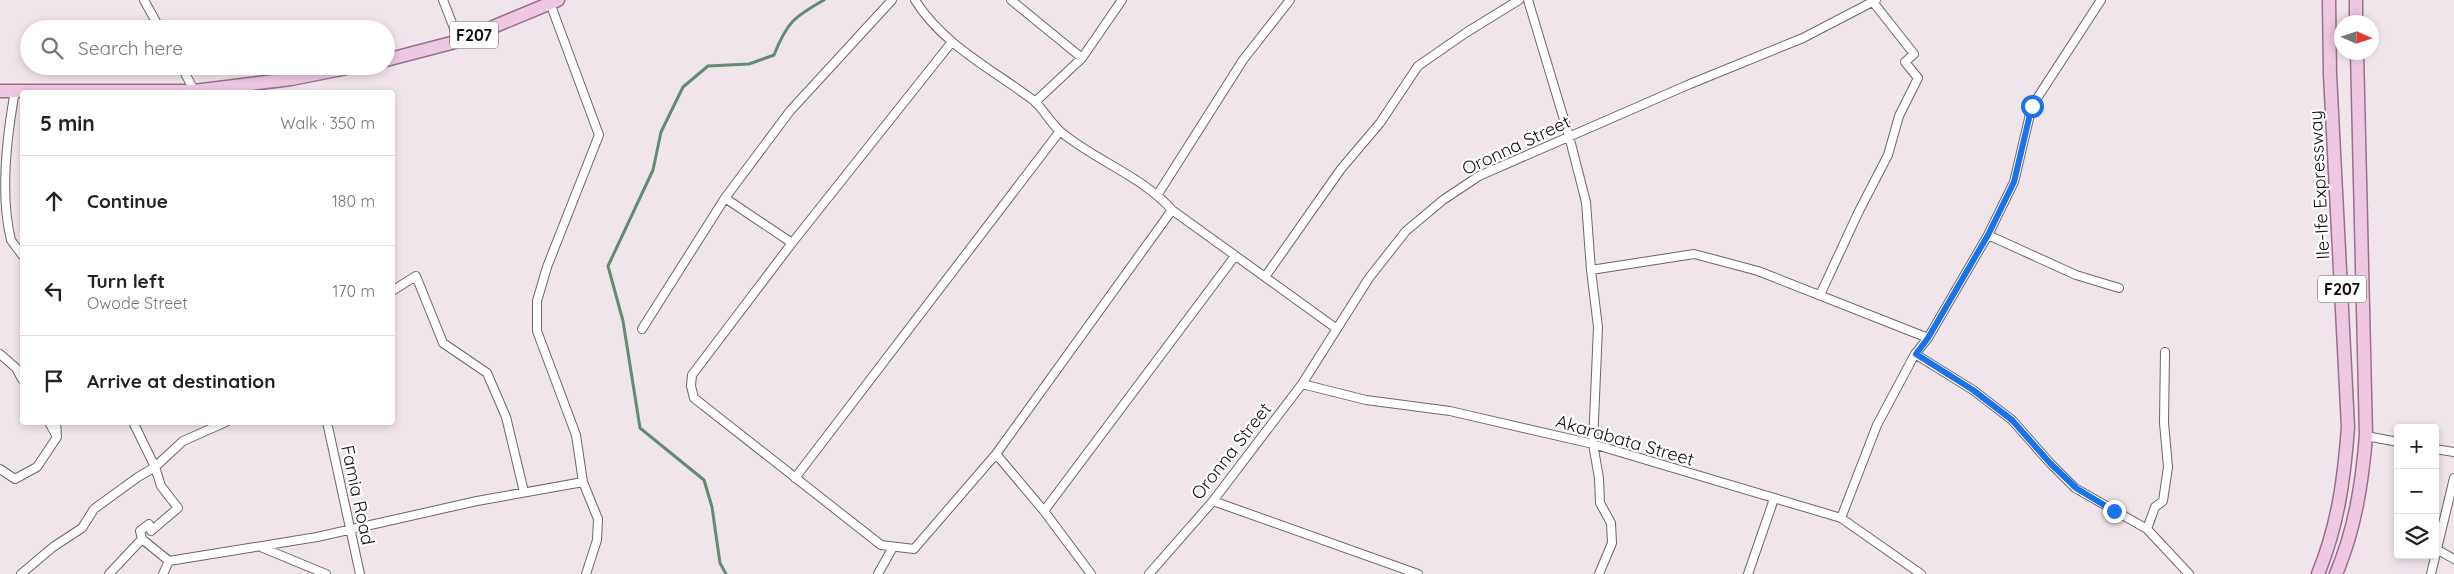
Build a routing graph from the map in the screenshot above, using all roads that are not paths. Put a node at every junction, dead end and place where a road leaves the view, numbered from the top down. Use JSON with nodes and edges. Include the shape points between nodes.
{"nodes":[{"id":1,"x":144,"y":0,"type":"edge"},
{"id":2,"x":443,"y":0,"type":"edge"},
{"id":3,"x":892,"y":0,"type":"edge"},
{"id":4,"x":915,"y":0,"type":"edge"},
{"id":5,"x":1011,"y":0,"type":"edge"},
{"id":6,"x":1122,"y":0,"type":"edge"},
{"id":7,"x":1290,"y":0,"type":"edge"},
{"id":8,"x":1518,"y":0,"type":"edge"},
{"id":9,"x":1528,"y":0,"type":"edge"},
{"id":10,"x":2101,"y":0,"type":"edge"},
{"id":11,"x":2329,"y":0,"type":"edge"},
{"id":12,"x":2356,"y":0,"type":"edge"},
{"id":13,"x":554,"y":1,"type":"edge"},
{"id":14,"x":1874,"y":1,"type":"edge"},
{"id":15,"x":2356,"y":15,"type":"edge"},
{"id":16,"x":155,"y":20,"type":"edge"},
{"id":17,"x":459,"y":41,"type":"junction"},
{"id":18,"x":951,"y":43,"type":"junction"},
{"id":19,"x":395,"y":58,"type":"edge"},
{"id":20,"x":1082,"y":58,"type":"junction"},
{"id":21,"x":2357,"y":60,"type":"edge"},
{"id":22,"x":186,"y":75,"type":"edge"},
{"id":23,"x":311,"y":75,"type":"edge"},
{"id":24,"x":194,"y":90,"type":"edge"},
{"id":25,"x":210,"y":90,"type":"edge"},
{"id":26,"x":0,"y":91,"type":"edge"},
{"id":27,"x":15,"y":91,"type":"junction"},
{"id":28,"x":20,"y":91,"type":"edge"},
{"id":29,"x":1035,"y":102,"type":"junction"},
{"id":30,"x":1060,"y":131,"type":"junction"},
{"id":31,"x":1569,"y":136,"type":"junction"},
{"id":32,"x":1158,"y":194,"type":"junction"},
{"id":33,"x":726,"y":198,"type":"junction"},
{"id":34,"x":1172,"y":210,"type":"junction"},
{"id":35,"x":1988,"y":235,"type":"junction"},
{"id":36,"x":792,"y":243,"type":"junction"},
{"id":37,"x":20,"y":252,"type":"edge"},
{"id":38,"x":1235,"y":256,"type":"junction"},
{"id":39,"x":1591,"y":270,"type":"junction"},
{"id":40,"x":1265,"y":277,"type":"junction"},
{"id":41,"x":2119,"y":288,"type":"dead end"},
{"id":42,"x":395,"y":289,"type":"edge"},
{"id":43,"x":1820,"y":295,"type":"junction"},
{"id":44,"x":1337,"y":328,"type":"junction"},
{"id":45,"x":642,"y":329,"type":"dead end"},
{"id":46,"x":1928,"y":338,"type":"junction"},
{"id":47,"x":2165,"y":352,"type":"dead end"},
{"id":48,"x":0,"y":354,"type":"edge"},
{"id":49,"x":1916,"y":354,"type":"junction"},
{"id":50,"x":20,"y":375,"type":"edge"},
{"id":51,"x":1302,"y":384,"type":"junction"},
{"id":52,"x":51,"y":425,"type":"edge"},
{"id":53,"x":56,"y":425,"type":"edge"},
{"id":54,"x":134,"y":425,"type":"edge"},
{"id":55,"x":219,"y":425,"type":"edge"},
{"id":56,"x":328,"y":425,"type":"edge"},
{"id":57,"x":2366,"y":436,"type":"junction"},
{"id":58,"x":58,"y":437,"type":"junction"},
{"id":59,"x":2394,"y":441,"type":"edge"},
{"id":60,"x":1593,"y":444,"type":"junction"},
{"id":61,"x":2439,"y":450,"type":"edge"},
{"id":62,"x":2454,"y":452,"type":"edge"},
{"id":63,"x":996,"y":454,"type":"junction"},
{"id":64,"x":154,"y":467,"type":"junction"},
{"id":65,"x":0,"y":469,"type":"edge"},
{"id":66,"x":795,"y":478,"type":"junction"},
{"id":67,"x":2454,"y":478,"type":"edge"},
{"id":68,"x":583,"y":482,"type":"junction"},
{"id":69,"x":524,"y":492,"type":"junction"},
{"id":70,"x":1774,"y":499,"type":"junction"},
{"id":71,"x":1213,"y":501,"type":"junction"},
{"id":72,"x":1044,"y":511,"type":"junction"},
{"id":73,"x":1841,"y":518,"type":"junction"},
{"id":74,"x":2147,"y":529,"type":"junction"},
{"id":75,"x":349,"y":531,"type":"junction"},
{"id":76,"x":142,"y":539,"type":"junction"},
{"id":77,"x":2439,"y":546,"type":"edge"},
{"id":78,"x":893,"y":547,"type":"junction"},
{"id":79,"x":261,"y":548,"type":"junction"},
{"id":80,"x":2439,"y":551,"type":"edge"},
{"id":81,"x":2435,"y":559,"type":"edge"},
{"id":82,"x":2454,"y":559,"type":"edge"},
{"id":83,"x":168,"y":561,"type":"junction"},
{"id":84,"x":21,"y":574,"type":"edge"},
{"id":85,"x":109,"y":574,"type":"edge"},
{"id":86,"x":162,"y":574,"type":"edge"},
{"id":87,"x":326,"y":574,"type":"edge"},
{"id":88,"x":360,"y":574,"type":"edge"},
{"id":89,"x":586,"y":574,"type":"edge"},
{"id":90,"x":878,"y":574,"type":"edge"},
{"id":91,"x":1091,"y":574,"type":"edge"},
{"id":92,"x":1149,"y":574,"type":"edge"},
{"id":93,"x":1418,"y":574,"type":"edge"},
{"id":94,"x":1599,"y":574,"type":"edge"},
{"id":95,"x":1748,"y":574,"type":"edge"},
{"id":96,"x":1921,"y":574,"type":"edge"},
{"id":97,"x":2189,"y":574,"type":"edge"},
{"id":98,"x":2318,"y":574,"type":"edge"},
{"id":99,"x":2336,"y":574,"type":"edge"},
{"id":100,"x":2431,"y":574,"type":"edge"}],
"edges":[{"from":1,"to":16,"type":"street"},
{"from":2,"to":17,"type":"street"},
{"from":3,"to":33,"type":"street","via":[[790,111]]},
{"from":4,"to":18,"type":"street"},
{"from":5,"to":20,"type":"street"},
{"from":6,"to":20,"type":"street"},
{"from":7,"to":32,"type":"street","via":[[1243,60]]},
{"from":8,"to":40,"type":"street","via":[[1418,66],[1380,123],[1342,169]]},
{"from":9,"to":31,"type":"street"},
{"from":10,"to":35,"type":"street","via":[[2032,106],[2014,182]]},
{"from":11,"to":98,"type":"main road","name":"Ile-Ife Expressway","number":"F207","via":[[2348,427],[2335,527]]},
{"from":12,"to":15,"type":"main road"},
{"from":13,"to":17,"type":"main road","number":"F207"},
{"from":13,"to":68,"type":"street","via":[[599,135],[547,267],[537,301],[537,331],[576,435]]},
{"from":14,"to":31,"type":"street","name":"Oronna Street","via":[[1803,38]]},
{"from":14,"to":43,"type":"street","via":[[1914,54],[1905,62],[1918,78],[1899,116],[1888,156]]},
{"from":17,"to":19,"type":"main road","number":"F207"},
{"from":18,"to":29,"type":"street"},
{"from":18,"to":36,"type":"street"},
{"from":20,"to":29,"type":"street"},
{"from":21,"to":57,"type":"main road","number":"F207"},
{"from":22,"to":24,"type":"street"},
{"from":23,"to":25,"type":"main road"},
{"from":26,"to":27,"type":"main road"},
{"from":27,"to":28,"type":"main road"},
{"from":27,"to":37,"type":"street","via":[[2,164],[2,197],[11,240]]},
{"from":29,"to":30,"type":"street"},
{"from":30,"to":32,"type":"street"},
{"from":30,"to":66,"type":"street"},
{"from":31,"to":39,"type":"street","via":[[1586,202]]},
{"from":31,"to":44,"type":"street","name":"Oronna Street","via":[[1479,176],[1442,200],[1406,231],[1369,278]]},
{"from":32,"to":34,"type":"street"},
{"from":33,"to":36,"type":"street"},
{"from":33,"to":45,"type":"street"},
{"from":34,"to":38,"type":"street"},
{"from":34,"to":63,"type":"street"},
{"from":35,"to":41,"type":"street","via":[[2076,275]]},
{"from":35,"to":46,"type":"street"},
{"from":36,"to":66,"type":"street","via":[[692,375],[691,386],[694,398]]},
{"from":38,"to":40,"type":"street"},
{"from":38,"to":72,"type":"street"},
{"from":39,"to":43,"type":"street","via":[[1694,254],[1758,271]]},
{"from":39,"to":60,"type":"street","via":[[1598,326]]},
{"from":40,"to":44,"type":"street"},
{"from":42,"to":69,"type":"street","via":[[416,276],[443,343],[487,373],[506,417]]},
{"from":43,"to":46,"type":"street"},
{"from":44,"to":51,"type":"street","name":"Oronna Street"},
{"from":46,"to":49,"type":"street"},
{"from":47,"to":74,"type":"street","via":[[2164,423],[2168,467],[2163,501],[2155,507]]},
{"from":48,"to":50,"type":"street"},
{"from":49,"to":73,"type":"street","via":[[1876,425]]},
{"from":49,"to":74,"type":"street","via":[[1973,390],[2012,420],[2076,488]]},
{"from":51,"to":60,"type":"street","name":"Akarabata Street","via":[[1366,400],[1450,411]]},
{"from":51,"to":71,"type":"street","name":"Oronna Street"},
{"from":52,"to":58,"type":"street"},
{"from":53,"to":58,"type":"street"},
{"from":54,"to":64,"type":"street"},
{"from":55,"to":64,"type":"street","via":[[183,441]]},
{"from":56,"to":75,"type":"street","name":"Famia Road"},
{"from":57,"to":59,"type":"street"},
{"from":57,"to":99,"type":"main road","number":"F207","via":[[2362,485],[2352,530]]},
{"from":58,"to":65,"type":"street","via":[[37,467],[14,479]]},
{"from":60,"to":70,"type":"street","name":"Akarabata Street"},
{"from":60,"to":94,"type":"street","via":[[1600,503],[1612,528],[1612,543]]},
{"from":61,"to":62,"type":"street"},
{"from":63,"to":72,"type":"street"},
{"from":63,"to":78,"type":"street","via":[[914,549]]},
{"from":64,"to":76,"type":"street","via":[[161,486],[178,508],[151,531],[149,524],[140,531]]},
{"from":64,"to":84,"type":"street","via":[[94,509],[82,528]]},
{"from":66,"to":78,"type":"street","via":[[881,545]]},
{"from":67,"to":77,"type":"street"},
{"from":68,"to":69,"type":"street"},
{"from":68,"to":89,"type":"street","via":[[598,519],[597,540]]},
{"from":69,"to":75,"type":"street"},
{"from":70,"to":73,"type":"street","name":"Akarabata Street"},
{"from":70,"to":95,"type":"street"},
{"from":71,"to":92,"type":"street","name":"Oronna Street"},
{"from":71,"to":93,"type":"street"},
{"from":72,"to":91,"type":"street"},
{"from":73,"to":96,"type":"street","name":"Akarabata Street"},
{"from":74,"to":97,"type":"street"},
{"from":75,"to":79,"type":"street"},
{"from":75,"to":88,"type":"street","name":"Famia Road"},
{"from":76,"to":83,"type":"street"},
{"from":76,"to":85,"type":"street"},
{"from":78,"to":90,"type":"street"},
{"from":79,"to":83,"type":"street"},
{"from":79,"to":87,"type":"street"},
{"from":80,"to":82,"type":"street"},
{"from":81,"to":100,"type":"street"},
{"from":83,"to":86,"type":"street"}]}
